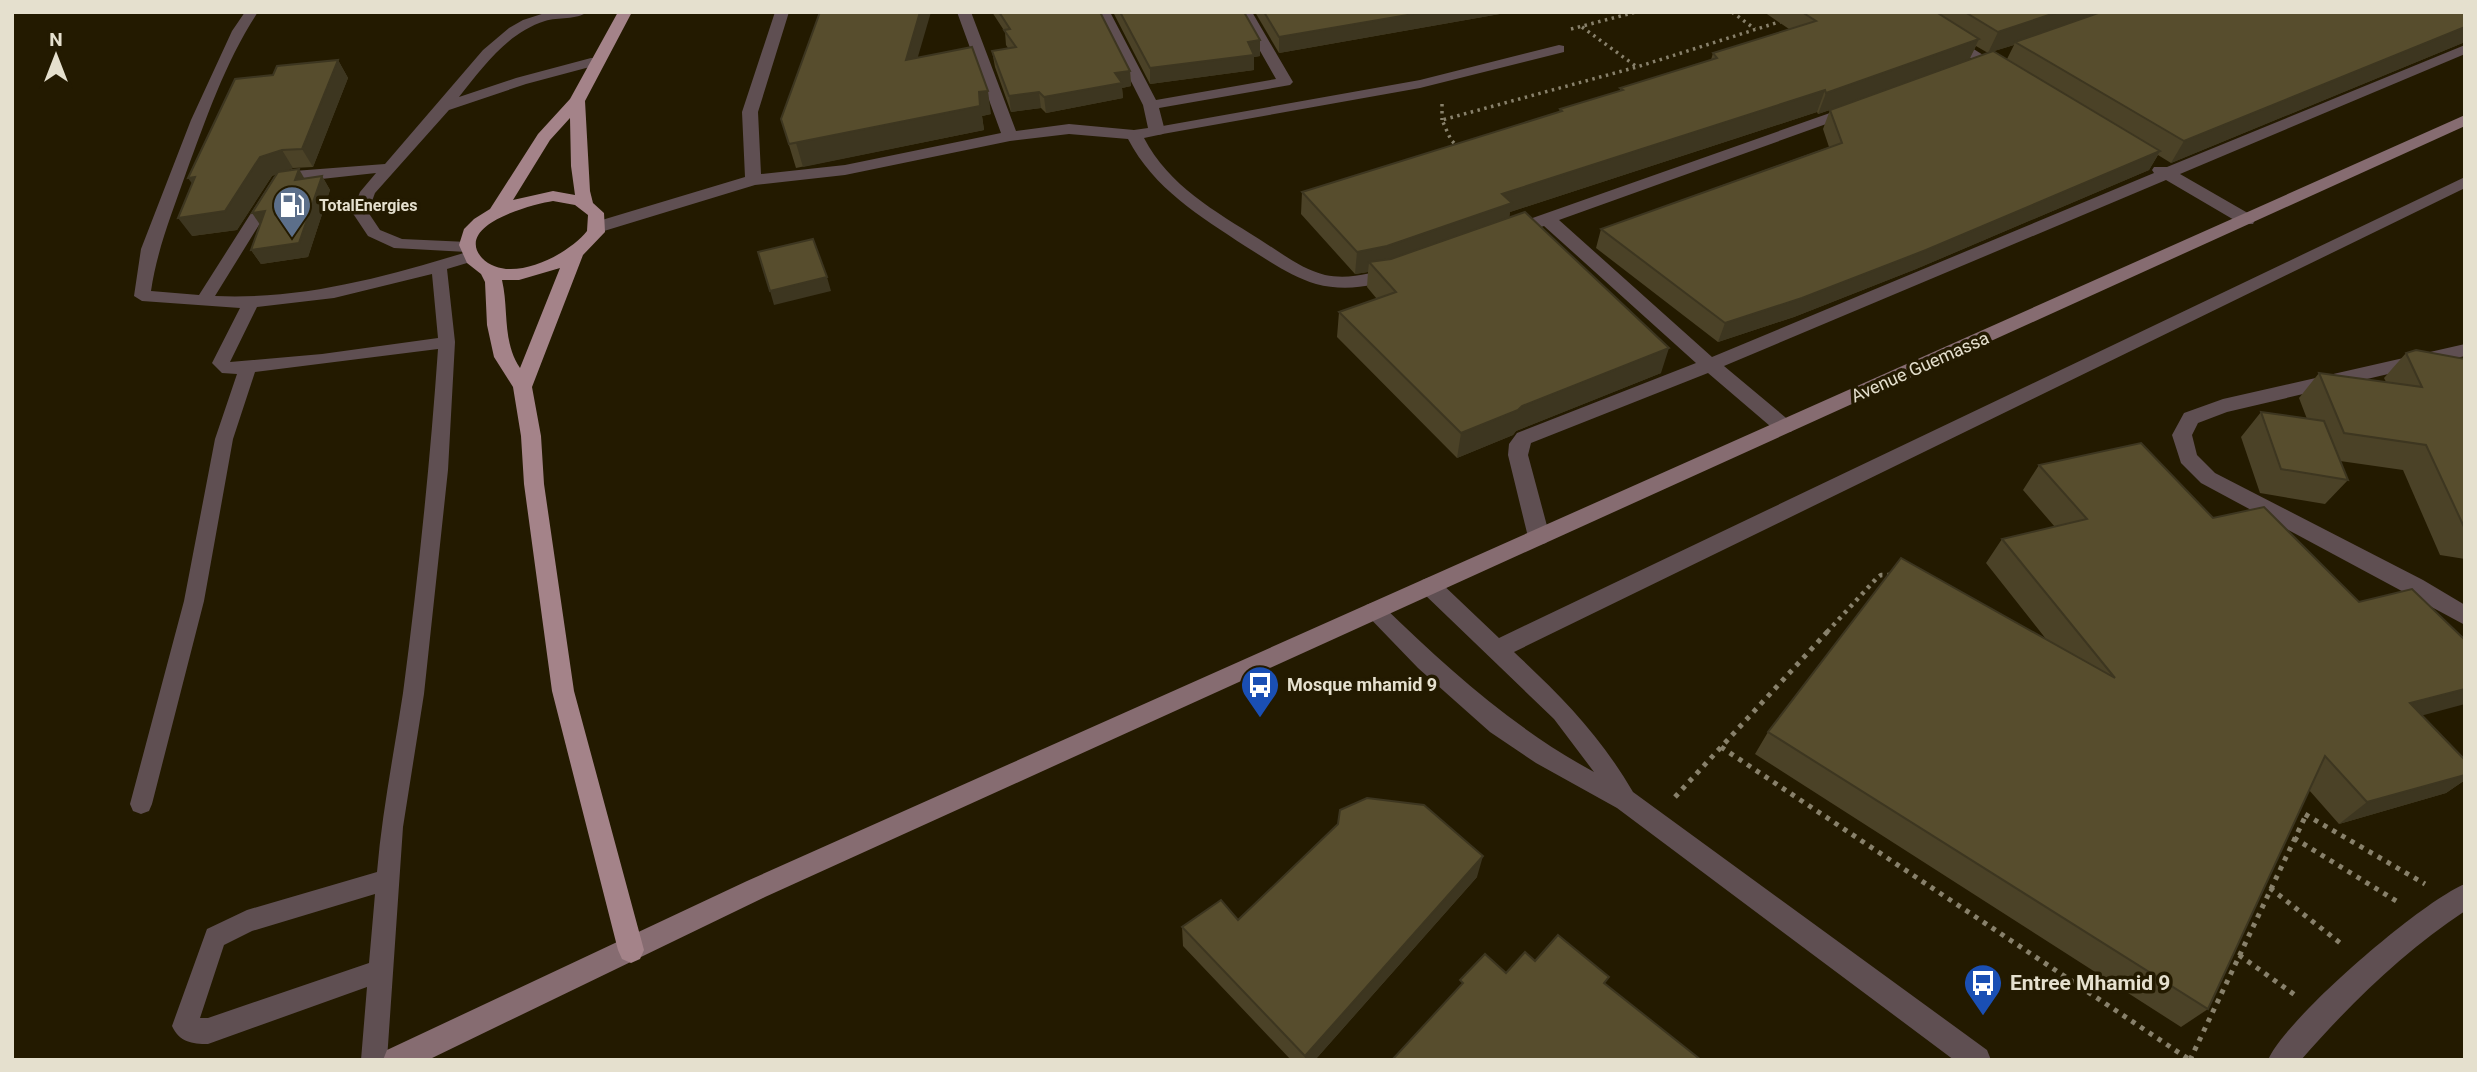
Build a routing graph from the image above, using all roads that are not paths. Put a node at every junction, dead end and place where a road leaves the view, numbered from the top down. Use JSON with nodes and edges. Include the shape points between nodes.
{"nodes":[{"id":1,"x":252,"y":12,"type":"edge"},
{"id":2,"x":581,"y":12,"type":"edge"},
{"id":3,"x":625,"y":12,"type":"edge"},
{"id":4,"x":782,"y":12,"type":"edge"},
{"id":5,"x":964,"y":12,"type":"edge"},
{"id":6,"x":1103,"y":12,"type":"edge"},
{"id":7,"x":1245,"y":12,"type":"edge"},
{"id":8,"x":1905,"y":12,"type":"edge"},
{"id":9,"x":1559,"y":49,"type":"dead end"},
{"id":10,"x":2465,"y":49,"type":"edge"},
{"id":11,"x":2011,"y":54,"type":"edge"},
{"id":12,"x":596,"y":61,"type":"junction"},
{"id":13,"x":1986,"y":62,"type":"junction"},
{"id":14,"x":1960,"y":72,"type":"edge"},
{"id":15,"x":2020,"y":83,"type":"edge"},
{"id":16,"x":577,"y":101,"type":"junction"},
{"id":17,"x":1870,"y":104,"type":"edge"},
{"id":18,"x":1151,"y":105,"type":"junction"},
{"id":19,"x":444,"y":107,"type":"junction"},
{"id":20,"x":2465,"y":120,"type":"edge"},
{"id":21,"x":1157,"y":131,"type":"junction"},
{"id":22,"x":1134,"y":135,"type":"junction"},
{"id":23,"x":1010,"y":136,"type":"junction"},
{"id":24,"x":2145,"y":160,"type":"edge"},
{"id":25,"x":388,"y":169,"type":"junction"},
{"id":26,"x":2167,"y":174,"type":"junction"},
{"id":27,"x":753,"y":180,"type":"junction"},
{"id":28,"x":2465,"y":182,"type":"edge"},
{"id":29,"x":585,"y":203,"type":"junction"},
{"id":30,"x":498,"y":210,"type":"junction"},
{"id":31,"x":1547,"y":219,"type":"junction"},
{"id":32,"x":2247,"y":220,"type":"junction"},
{"id":33,"x":598,"y":227,"type":"junction"},
{"id":34,"x":1497,"y":237,"type":"edge"},
{"id":35,"x":469,"y":252,"type":"junction"},
{"id":36,"x":574,"y":256,"type":"junction"},
{"id":37,"x":439,"y":266,"type":"junction"},
{"id":38,"x":1413,"y":267,"type":"edge"},
{"id":39,"x":488,"y":269,"type":"junction"},
{"id":40,"x":204,"y":301,"type":"junction"},
{"id":41,"x":251,"y":302,"type":"junction"},
{"id":42,"x":447,"y":342,"type":"junction"},
{"id":43,"x":2465,"y":350,"type":"edge"},
{"id":44,"x":1710,"y":365,"type":"junction"},
{"id":45,"x":247,"y":369,"type":"junction"},
{"id":46,"x":522,"y":387,"type":"junction"},
{"id":47,"x":1784,"y":427,"type":"junction"},
{"id":48,"x":1539,"y":537,"type":"junction"},
{"id":49,"x":1430,"y":586,"type":"junction"},
{"id":50,"x":1374,"y":611,"type":"junction"},
{"id":51,"x":2465,"y":616,"type":"edge"},
{"id":52,"x":1498,"y":649,"type":"junction"},
{"id":53,"x":1626,"y":800,"type":"junction"},
{"id":54,"x":141,"y":804,"type":"dead end"},
{"id":55,"x":390,"y":880,"type":"junction"},
{"id":56,"x":2462,"y":898,"type":"edge"},
{"id":57,"x":631,"y":950,"type":"junction"},
{"id":58,"x":382,"y":970,"type":"junction"},
{"id":59,"x":374,"y":1060,"type":"edge"},
{"id":60,"x":397,"y":1060,"type":"edge"},
{"id":61,"x":1976,"y":1060,"type":"edge"},
{"id":62,"x":2282,"y":1060,"type":"edge"}],
"edges":[{"from":1,"to":40,"type":"lane","via":[[198,120],[148,257],[142,296]]},
{"from":2,"to":19,"type":"lane","via":[[542,17],[500,40]]},
{"from":3,"to":12,"type":"main road"},
{"from":4,"to":27,"type":"street","via":[[750,112]]},
{"from":5,"to":23,"type":"street"},
{"from":6,"to":18,"type":"street"},
{"from":7,"to":18,"type":"street","via":[[1284,82]]},
{"from":8,"to":13,"type":"street"},
{"from":9,"to":21,"type":"lane","via":[[1409,87]]},
{"from":10,"to":26,"type":"street"},
{"from":11,"to":13,"type":"street"},
{"from":12,"to":16,"type":"main road"},
{"from":12,"to":19,"type":"lane"},
{"from":13,"to":14,"type":"street"},
{"from":13,"to":15,"type":"street"},
{"from":16,"to":29,"type":"main road","via":[[580,186]]},
{"from":16,"to":30,"type":"main road","via":[[544,137]]},
{"from":17,"to":31,"type":"street"},
{"from":18,"to":21,"type":"street"},
{"from":19,"to":25,"type":"lane"},
{"from":20,"to":32,"type":"main road","name":"Avenue Guemassa"},
{"from":21,"to":22,"type":"street"},
{"from":22,"to":23,"type":"street","via":[[1069,129]]},
{"from":22,"to":38,"type":"street","via":[[1143,157],[1171,187],[1311,276],[1342,283]]},
{"from":23,"to":27,"type":"street","via":[[845,170]]},
{"from":24,"to":26,"type":"street"},
{"from":25,"to":35,"type":"lane","via":[[368,192],[360,212],[374,233],[400,244]]},
{"from":25,"to":40,"type":"lane","via":[[279,180]]},
{"from":26,"to":32,"type":"street"},
{"from":26,"to":44,"type":"street"},
{"from":27,"to":33,"type":"street"},
{"from":28,"to":52,"type":"street"},
{"from":29,"to":30,"type":"main road","via":[[545,197]]},
{"from":29,"to":33,"type":"main road","via":[[596,213]]},
{"from":30,"to":35,"type":"main road","via":[[476,228]]},
{"from":31,"to":34,"type":"street"},
{"from":31,"to":44,"type":"street"},
{"from":32,"to":47,"type":"main road","name":"Avenue Guemassa"},
{"from":33,"to":36,"type":"main road"},
{"from":35,"to":37,"type":"lane"},
{"from":35,"to":39,"type":"main road","via":[[477,264]]},
{"from":36,"to":39,"type":"main road","via":[[526,272]]},
{"from":36,"to":46,"type":"main road"},
{"from":37,"to":41,"type":"lane","via":[[329,293]]},
{"from":37,"to":42,"type":"lane"},
{"from":39,"to":46,"type":"main road","via":[[494,282],[503,357]]},
{"from":40,"to":41,"type":"lane"},
{"from":41,"to":45,"type":"lane","via":[[221,363],[228,369]]},
{"from":42,"to":45,"type":"lane"},
{"from":42,"to":55,"type":"lane","via":[[439,470]]},
{"from":43,"to":51,"type":"street","via":[[2223,406],[2191,418],[2182,435],[2188,458],[2208,478]]},
{"from":44,"to":47,"type":"street"},
{"from":44,"to":48,"type":"street","via":[[1524,438],[1518,455]]},
{"from":45,"to":54,"type":"lane","via":[[224,439],[194,601]]},
{"from":46,"to":57,"type":"main road","via":[[563,691]]},
{"from":47,"to":48,"type":"main road","name":"Avenue Guemassa"},
{"from":48,"to":49,"type":"main road","name":"Avenue Guemassa"},
{"from":49,"to":50,"type":"main road","name":"Avenue Guemassa"},
{"from":49,"to":52,"type":"street"},
{"from":50,"to":53,"type":"street","via":[[1441,678],[1518,738]]},
{"from":50,"to":57,"type":"main road","name":"Avenue Guemassa","via":[[756,889]]},
{"from":52,"to":53,"type":"street","via":[[1577,729]]},
{"from":53,"to":61,"type":"street"},
{"from":55,"to":58,"type":"lane"},
{"from":55,"to":58,"type":"lane","via":[[247,920],[215,937],[186,1026],[192,1031],[208,1031]]},
{"from":56,"to":62,"type":"street","via":[[2427,920],[2371,968]]},
{"from":57,"to":60,"type":"main road","name":"Avenue Guemassa"},
{"from":58,"to":59,"type":"lane"}]}
